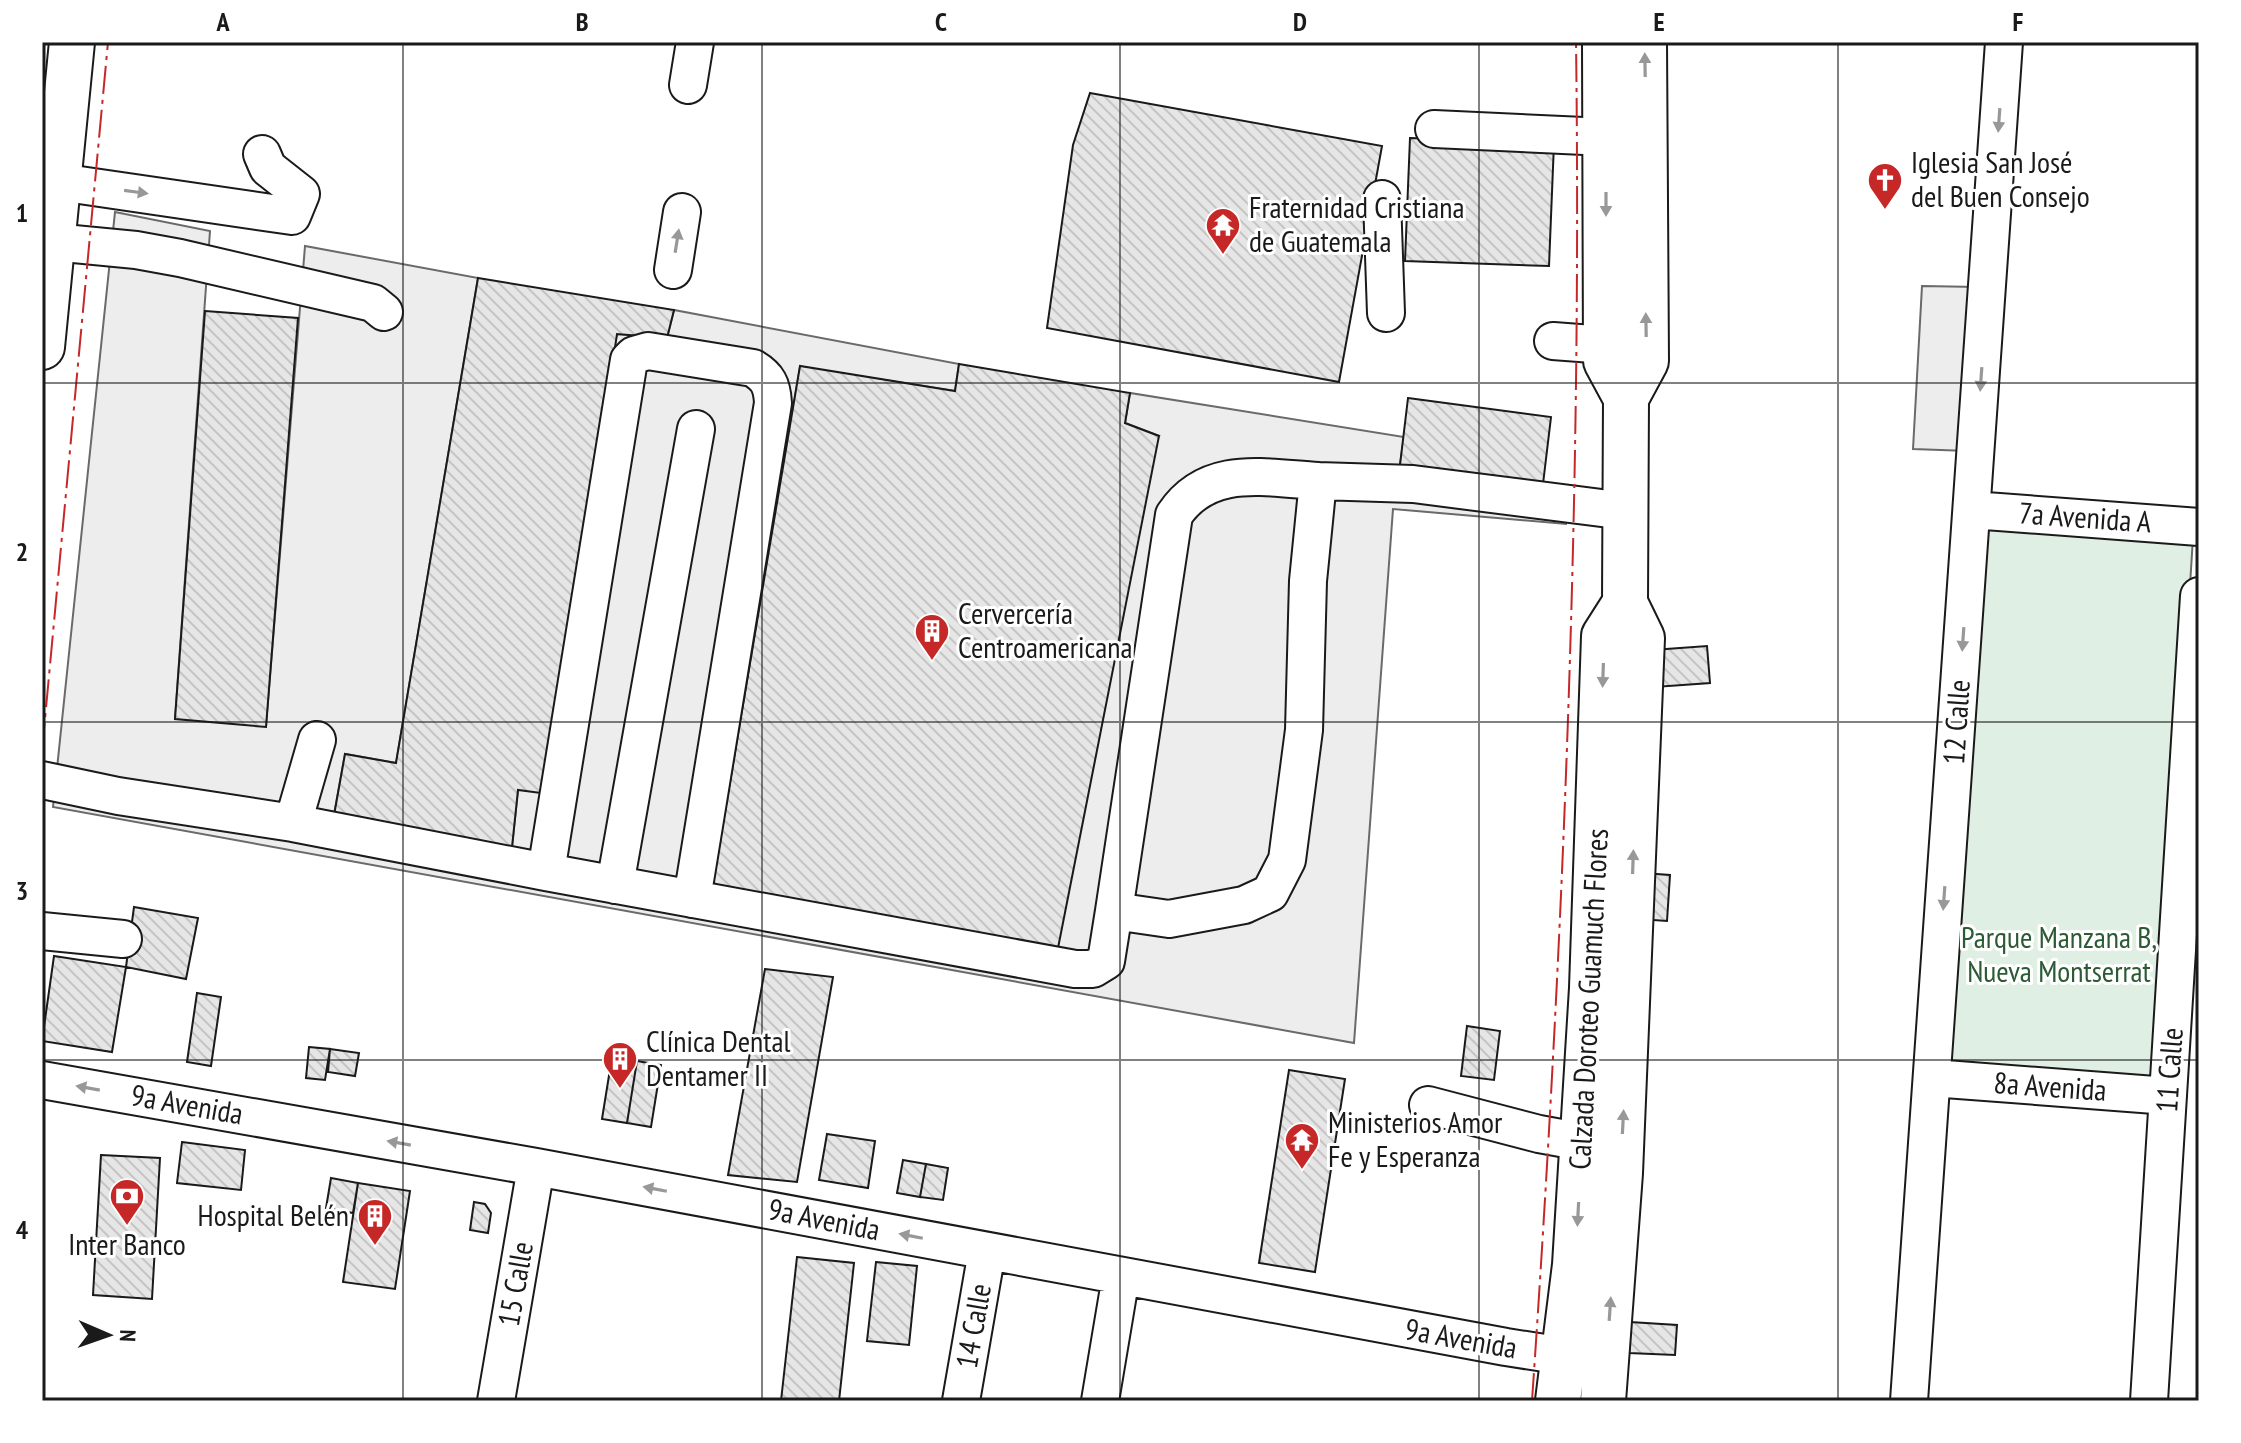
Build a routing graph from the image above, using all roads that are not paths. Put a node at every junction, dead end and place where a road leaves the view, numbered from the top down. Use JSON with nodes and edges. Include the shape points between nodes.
{"nodes":[{"id":1,"x":72,"y":42,"type":"edge"},
{"id":2,"x":695,"y":42,"type":"edge"},
{"id":3,"x":1605,"y":42,"type":"edge"},
{"id":4,"x":1644,"y":42,"type":"edge"},
{"id":5,"x":2004,"y":42,"type":"edge"},
{"id":6,"x":688,"y":85,"type":"dead end"},
{"id":7,"x":53,"y":114,"type":"edge"},
{"id":8,"x":1434,"y":129,"type":"dead end"},
{"id":9,"x":1606,"y":137,"type":"junction"},
{"id":10,"x":262,"y":154,"type":"dead end"},
{"id":11,"x":59,"y":182,"type":"junction"},
{"id":12,"x":1382,"y":199,"type":"dead end"},
{"id":13,"x":682,"y":212,"type":"dead end"},
{"id":14,"x":53,"y":242,"type":"junction"},
{"id":15,"x":673,"y":270,"type":"dead end"},
{"id":16,"x":384,"y":312,"type":"dead end"},
{"id":17,"x":1386,"y":313,"type":"dead end"},
{"id":18,"x":1553,"y":341,"type":"dead end"},
{"id":19,"x":1606,"y":345,"type":"junction"},
{"id":20,"x":42,"y":347,"type":"edge"},
{"id":21,"x":1626,"y":398,"type":"junction"},
{"id":22,"x":696,"y":429,"type":"dead end"},
{"id":23,"x":1318,"y":481,"type":"junction"},
{"id":24,"x":1972,"y":510,"type":"junction"},
{"id":25,"x":1625,"y":511,"type":"junction"},
{"id":26,"x":2199,"y":527,"type":"edge"},
{"id":27,"x":2199,"y":596,"type":"edge"},
{"id":28,"x":1625,"y":603,"type":"junction"},
{"id":29,"x":317,"y":740,"type":"dead end"},
{"id":30,"x":42,"y":780,"type":"edge"},
{"id":31,"x":293,"y":823,"type":"junction"},
{"id":32,"x":546,"y":872,"type":"junction"},
{"id":33,"x":615,"y":885,"type":"junction"},
{"id":34,"x":692,"y":899,"type":"junction"},
{"id":35,"x":1114,"y":911,"type":"junction"},
{"id":36,"x":42,"y":931,"type":"edge"},
{"id":37,"x":123,"y":939,"type":"dead end"},
{"id":38,"x":1932,"y":1078,"type":"junction"},
{"id":39,"x":42,"y":1080,"type":"edge"},
{"id":40,"x":2168,"y":1096,"type":"junction"},
{"id":41,"x":1428,"y":1105,"type":"dead end"},
{"id":42,"x":1583,"y":1142,"type":"junction"},
{"id":43,"x":536,"y":1167,"type":"junction"},
{"id":44,"x":987,"y":1251,"type":"junction"},
{"id":45,"x":1121,"y":1276,"type":"junction"},
{"id":46,"x":1563,"y":1357,"type":"junction"},
{"id":47,"x":1604,"y":1382,"type":"edge"},
{"id":48,"x":496,"y":1401,"type":"edge"},
{"id":49,"x":961,"y":1401,"type":"edge"},
{"id":50,"x":1100,"y":1401,"type":"edge"},
{"id":51,"x":1558,"y":1401,"type":"edge"},
{"id":52,"x":1909,"y":1401,"type":"edge"},
{"id":53,"x":2149,"y":1401,"type":"edge"}],
"edges":[{"from":1,"to":7,"type":"main road"},
{"from":2,"to":6,"type":"street"},
{"from":3,"to":9,"type":"main road","name":"Calzada Doroteo Guamuch Flores"},
{"from":21,"to":4,"type":"main road","name":"Calzada Doroteo Guamuch Flores","one_way":true,"via":[[1646,361]]},
{"from":5,"to":24,"type":"street","name":"12 Calle","one_way":true},
{"from":7,"to":11,"type":"main road"},
{"from":8,"to":9,"type":"street"},
{"from":9,"to":19,"type":"main road","name":"Calzada Doroteo Guamuch Flores","one_way":true},
{"from":11,"to":10,"type":"street","one_way":true,"via":[[292,216],[301,194],[268,168]]},
{"from":11,"to":14,"type":"main road"},
{"from":12,"to":17,"type":"street"},
{"from":15,"to":13,"type":"street","one_way":true},
{"from":14,"to":16,"type":"street","via":[[180,258],[373,303]]},
{"from":14,"to":20,"type":"main road"},
{"from":18,"to":19,"type":"street"},
{"from":19,"to":21,"type":"main road","name":"Calzada Doroteo Guamuch Flores","via":[[1606,361]]},
{"from":21,"to":25,"type":"main road","name":"Calzada Doroteo Guamuch Flores"},
{"from":22,"to":33,"type":"street"},
{"from":23,"to":25,"type":"street","via":[[1413,484]]},
{"from":23,"to":35,"type":"street","via":[[1242,476],[1225,480],[1186,497],[1174,515]]},
{"from":23,"to":35,"type":"street","via":[[1308,581],[1304,730],[1287,860],[1270,893],[1244,905],[1169,919]]},
{"from":24,"to":26,"type":"street","name":"7a Avenida A"},
{"from":24,"to":38,"type":"street","name":"12 Calle","one_way":true},
{"from":25,"to":28,"type":"main road","name":"Calzada Doroteo Guamuch Flores"},
{"from":27,"to":40,"type":"street","name":"11 Calle"},
{"from":28,"to":42,"type":"main road","name":"Calzada Doroteo Guamuch Flores","one_way":true,"via":[[1604,636]]},
{"from":47,"to":28,"type":"main road","name":"Calzada Doroteo Guamuch Flores","one_way":true,"via":[[1620,1173],[1642,638]]},
{"from":29,"to":31,"type":"street"},
{"from":30,"to":31,"type":"street"},
{"from":31,"to":32,"type":"street"},
{"from":32,"to":33,"type":"street"},
{"from":32,"to":34,"type":"street","via":[[629,360],[648,351],[753,368],[772,387],[773,403]]},
{"from":33,"to":34,"type":"street"},
{"from":34,"to":35,"type":"street","via":[[1075,969],[1093,969],[1106,961]]},
{"from":36,"to":37,"type":"street"},
{"from":38,"to":40,"type":"street","name":"8a Avenida"},
{"from":38,"to":52,"type":"street","name":"12 Calle"},
{"from":43,"to":39,"type":"street","name":"9a Avenida","one_way":true},
{"from":40,"to":53,"type":"street","name":"11 Calle"},
{"from":41,"to":42,"type":"street"},
{"from":42,"to":46,"type":"main road","name":"Calzada Doroteo Guamuch Flores","one_way":true},
{"from":44,"to":43,"type":"street","name":"9a Avenida","one_way":true},
{"from":43,"to":48,"type":"street","name":"15 Calle"},
{"from":44,"to":45,"type":"street","name":"9a Avenida"},
{"from":44,"to":49,"type":"street","name":"14 Calle"},
{"from":45,"to":46,"type":"street","name":"9a Avenida"},
{"from":45,"to":50,"type":"street"},
{"from":46,"to":47,"type":"street","name":"9a Avenida"},
{"from":46,"to":51,"type":"main road","name":"Calzada Doroteo Guamuch Flores"}]}
